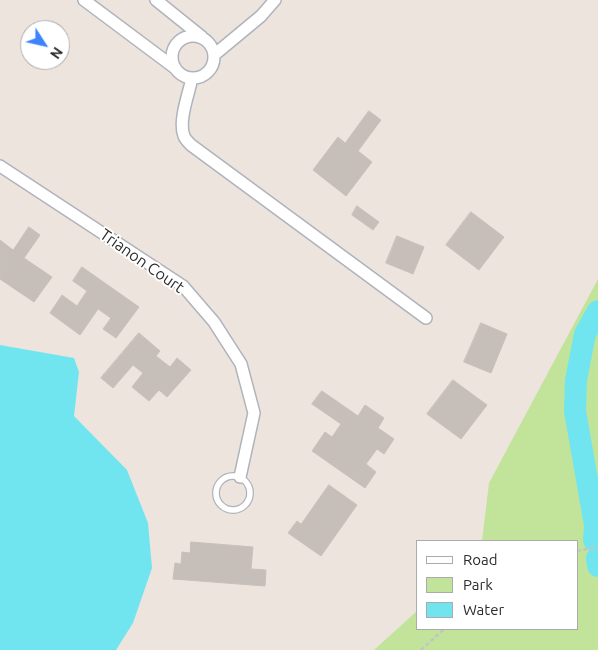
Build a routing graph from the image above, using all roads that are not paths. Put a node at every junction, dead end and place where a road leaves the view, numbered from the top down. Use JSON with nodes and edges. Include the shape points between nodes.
{"nodes":[{"id":1,"x":84,"y":0,"type":"edge"},
{"id":2,"x":156,"y":0,"type":"edge"},
{"id":3,"x":275,"y":0,"type":"edge"},
{"id":4,"x":203,"y":38,"type":"junction"},
{"id":5,"x":214,"y":56,"type":"junction"},
{"id":6,"x":175,"y":68,"type":"junction"},
{"id":7,"x":192,"y":78,"type":"junction"},
{"id":8,"x":0,"y":166,"type":"edge"},
{"id":9,"x":426,"y":318,"type":"dead end"},
{"id":10,"x":240,"y":477,"type":"junction"}],
"edges":[{"from":1,"to":6,"type":"street"},
{"from":2,"to":4,"type":"street"},
{"from":3,"to":5,"type":"street"},
{"from":4,"to":5,"type":"street"},
{"from":4,"to":6,"type":"street","via":[[190,36],[177,43],[172,55]]},
{"from":5,"to":7,"type":"street","via":[[205,74]]},
{"from":6,"to":7,"type":"street"},
{"from":7,"to":9,"type":"street","via":[[182,127],[184,137],[191,145]]},
{"from":8,"to":10,"type":"street","name":"Trianon Court","via":[[182,286],[214,322],[241,364],[254,413]]},
{"from":10,"to":10,"type":"lane","via":[[228,476],[218,484],[216,500],[224,509],[236,511],[248,502],[250,490]]}]}
